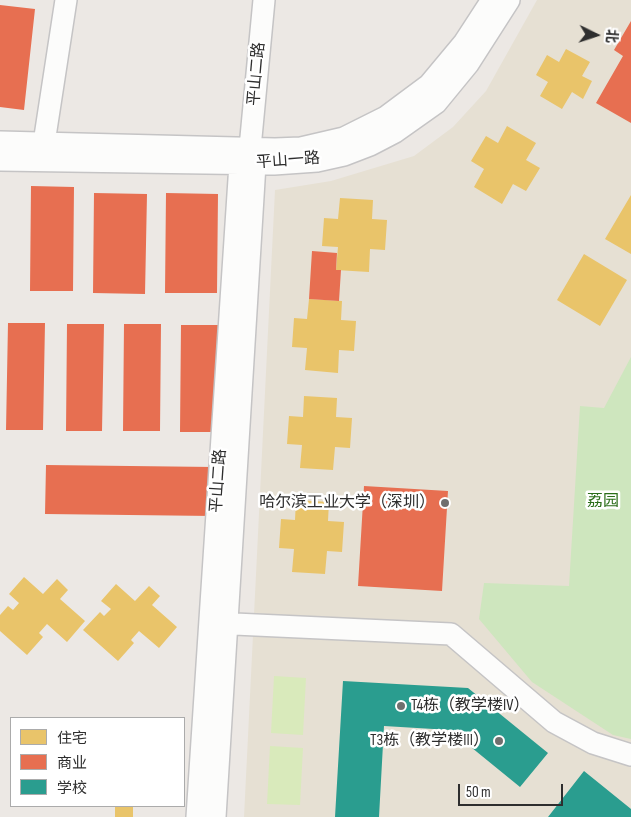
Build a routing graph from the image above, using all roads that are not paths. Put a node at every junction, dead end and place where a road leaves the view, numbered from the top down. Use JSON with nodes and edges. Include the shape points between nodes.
{"nodes":[{"id":1,"x":66,"y":0,"type":"edge"},
{"id":2,"x":264,"y":0,"type":"edge"},
{"id":3,"x":492,"y":0,"type":"edge"},
{"id":4,"x":508,"y":0,"type":"edge"},
{"id":5,"x":0,"y":142,"type":"edge"},
{"id":6,"x":44,"y":143,"type":"junction"},
{"id":7,"x":248,"y":159,"type":"junction"},
{"id":8,"x":0,"y":160,"type":"edge"},
{"id":9,"x":218,"y":623,"type":"junction"},
{"id":10,"x":631,"y":755,"type":"edge"},
{"id":11,"x":197,"y":817,"type":"edge"},
{"id":12,"x":215,"y":817,"type":"edge"}],
"edges":[{"from":1,"to":6,"type":"street"},
{"from":2,"to":7,"type":"street","name":"平山二路"},
{"from":3,"to":7,"type":"street","name":"平山一路","via":[[447,65],[429,84],[386,117],[344,138]]},
{"from":4,"to":7,"type":"street","name":"平山一路","via":[[453,84],[415,120],[370,145],[344,155],[295,163]]},
{"from":5,"to":6,"type":"street","name":"平山一路"},
{"from":6,"to":7,"type":"street","name":"平山一路"},
{"from":7,"to":8,"type":"street","name":"平山一路"},
{"from":7,"to":9,"type":"street","name":"平山二路"},
{"from":9,"to":10,"type":"street","via":[[451,634],[554,722],[593,744]]},
{"from":9,"to":11,"type":"street","name":"平山二路"},
{"from":9,"to":12,"type":"street","name":"平山二路"}]}
